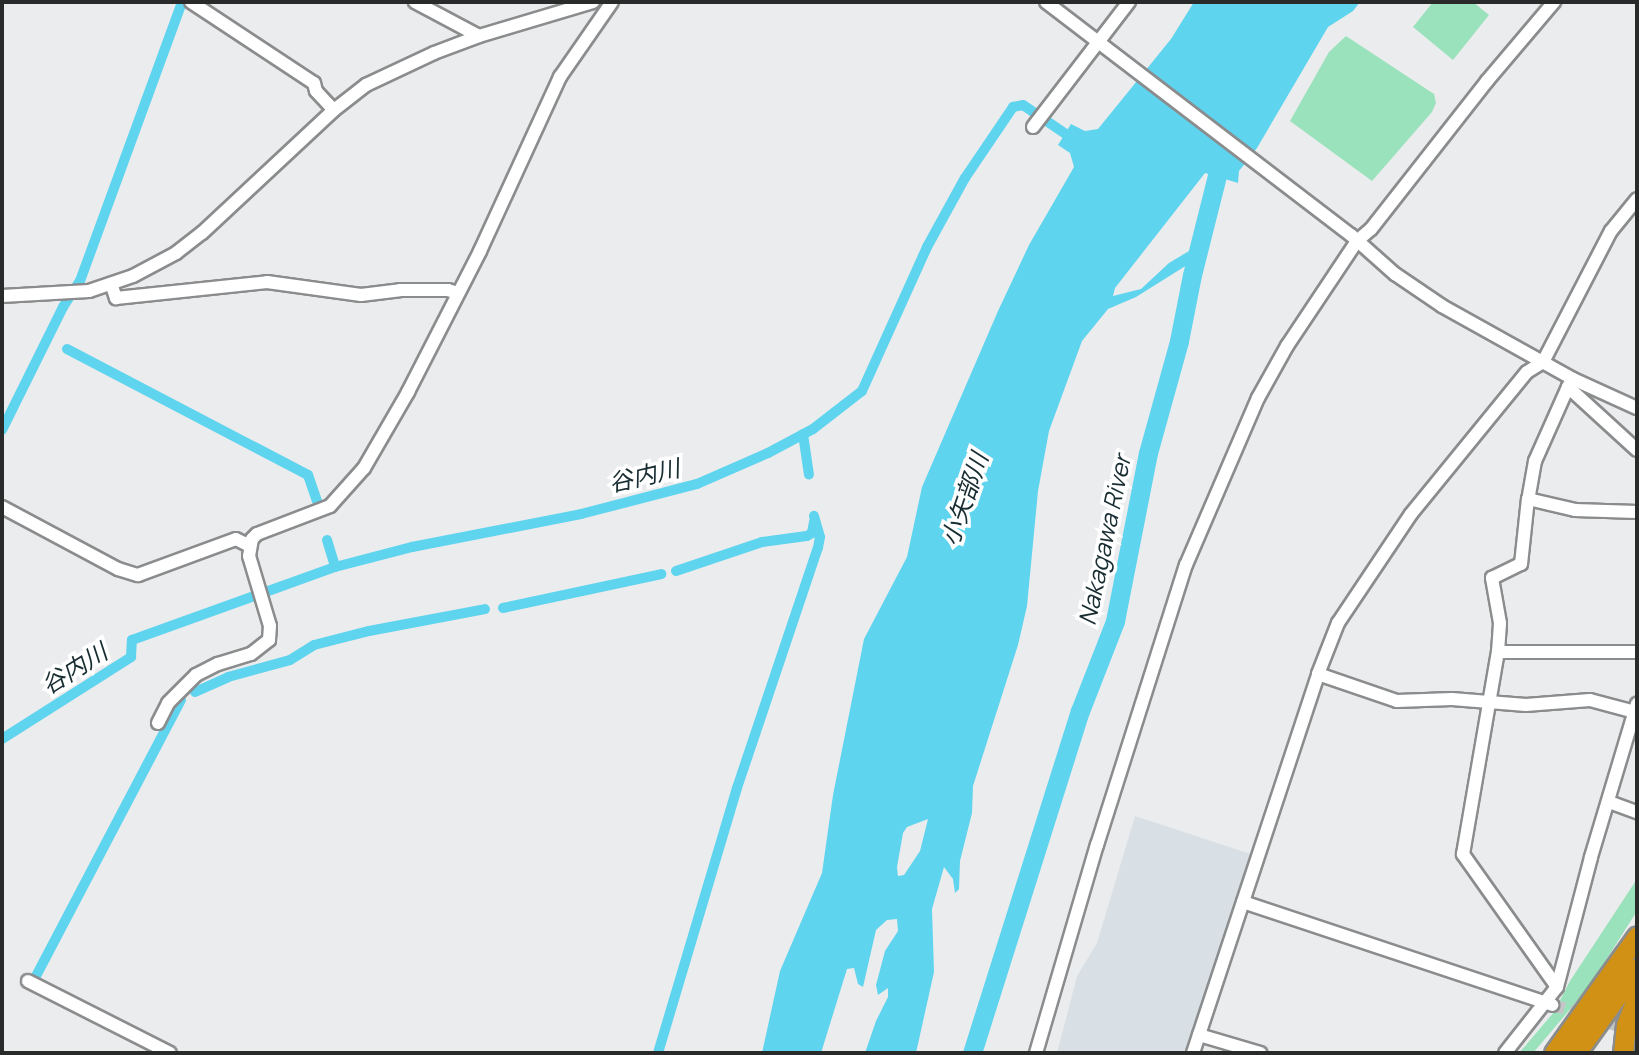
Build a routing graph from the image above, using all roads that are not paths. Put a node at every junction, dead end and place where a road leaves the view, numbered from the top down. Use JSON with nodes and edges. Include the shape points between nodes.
{"nodes":[{"id":1,"x":191,"y":2,"type":"edge"},
{"id":2,"x":415,"y":2,"type":"edge"},
{"id":3,"x":593,"y":2,"type":"edge"},
{"id":4,"x":612,"y":2,"type":"edge"},
{"id":5,"x":1046,"y":2,"type":"edge"},
{"id":6,"x":1129,"y":2,"type":"edge"},
{"id":7,"x":1554,"y":2,"type":"edge"},
{"id":8,"x":479,"y":36,"type":"junction"},
{"id":9,"x":1101,"y":45,"type":"junction"},
{"id":10,"x":334,"y":110,"type":"junction"},
{"id":11,"x":1033,"y":127,"type":"dead end"},
{"id":12,"x":1637,"y":199,"type":"edge"},
{"id":13,"x":1354,"y":238,"type":"junction"},
{"id":14,"x":112,"y":286,"type":"junction"},
{"id":15,"x":457,"y":293,"type":"junction"},
{"id":16,"x":2,"y":296,"type":"edge"},
{"id":17,"x":1543,"y":362,"type":"junction"},
{"id":18,"x":1571,"y":383,"type":"junction"},
{"id":19,"x":1637,"y":408,"type":"edge"},
{"id":20,"x":1637,"y":450,"type":"edge"},
{"id":21,"x":1528,"y":499,"type":"junction"},
{"id":22,"x":2,"y":507,"type":"edge"},
{"id":23,"x":1637,"y":512,"type":"edge"},
{"id":24,"x":248,"y":551,"type":"junction"},
{"id":25,"x":1498,"y":652,"type":"junction"},
{"id":26,"x":1637,"y":652,"type":"edge"},
{"id":27,"x":1318,"y":674,"type":"junction"},
{"id":28,"x":1488,"y":704,"type":"junction"},
{"id":29,"x":1636,"y":708,"type":"edge"},
{"id":30,"x":158,"y":723,"type":"dead end"},
{"id":31,"x":1609,"y":802,"type":"junction"},
{"id":32,"x":1637,"y":812,"type":"edge"},
{"id":33,"x":1243,"y":902,"type":"junction"},
{"id":34,"x":1637,"y":936,"type":"edge"},
{"id":35,"x":1637,"y":968,"type":"edge"},
{"id":36,"x":28,"y":982,"type":"dead end"},
{"id":37,"x":1557,"y":987,"type":"junction"},
{"id":38,"x":1637,"y":996,"type":"edge"},
{"id":39,"x":1549,"y":1005,"type":"junction"},
{"id":40,"x":1199,"y":1035,"type":"junction"},
{"id":41,"x":170,"y":1053,"type":"edge"},
{"id":42,"x":1036,"y":1053,"type":"edge"},
{"id":43,"x":1193,"y":1053,"type":"edge"},
{"id":44,"x":1260,"y":1053,"type":"edge"},
{"id":45,"x":1505,"y":1053,"type":"edge"},
{"id":46,"x":1554,"y":1053,"type":"edge"},
{"id":47,"x":1576,"y":1053,"type":"edge"},
{"id":48,"x":1623,"y":1053,"type":"edge"}],
"edges":[{"from":1,"to":10,"type":"street","via":[[314,83]]},
{"from":2,"to":8,"type":"street"},
{"from":3,"to":8,"type":"street"},
{"from":4,"to":15,"type":"street","via":[[560,77]]},
{"from":5,"to":9,"type":"street"},
{"from":6,"to":9,"type":"street"},
{"from":7,"to":13,"type":"street","via":[[1371,229]]},
{"from":8,"to":10,"type":"street","via":[[366,85]]},
{"from":9,"to":11,"type":"street"},
{"from":9,"to":13,"type":"street"},
{"from":10,"to":14,"type":"street","via":[[202,233],[176,253]]},
{"from":12,"to":17,"type":"street","via":[[1611,231]]},
{"from":13,"to":17,"type":"street","via":[[1442,306]]},
{"from":13,"to":42,"type":"street","via":[[1258,398],[1186,565]]},
{"from":14,"to":15,"type":"street","via":[[116,298],[267,282],[360,295],[448,289]]},
{"from":14,"to":16,"type":"street","via":[[54,295]]},
{"from":15,"to":24,"type":"street","via":[[364,468],[330,506],[257,534]]},
{"from":17,"to":18,"type":"street"},
{"from":17,"to":27,"type":"street","via":[[1527,372],[1411,514],[1338,623]]},
{"from":18,"to":19,"type":"street"},
{"from":18,"to":20,"type":"street"},
{"from":18,"to":21,"type":"street","via":[[1535,461]]},
{"from":21,"to":23,"type":"street","via":[[1575,510]]},
{"from":21,"to":25,"type":"street","via":[[1521,564],[1492,578],[1500,623]]},
{"from":22,"to":24,"type":"street","via":[[118,569],[138,575],[236,539]]},
{"from":24,"to":30,"type":"street","via":[[270,626],[269,640],[251,654],[218,664],[180,688]]},
{"from":25,"to":26,"type":"street"},
{"from":25,"to":28,"type":"street"},
{"from":27,"to":28,"type":"street","via":[[1397,701],[1452,699]]},
{"from":27,"to":33,"type":"street"},
{"from":28,"to":29,"type":"street","via":[[1590,700]]},
{"from":28,"to":37,"type":"street","via":[[1463,854]]},
{"from":29,"to":31,"type":"street"},
{"from":31,"to":32,"type":"street"},
{"from":31,"to":37,"type":"street"},
{"from":33,"to":39,"type":"street"},
{"from":33,"to":40,"type":"street"},
{"from":34,"to":46,"type":"highway"},
{"from":35,"to":47,"type":"highway"},
{"from":36,"to":41,"type":"street"},
{"from":37,"to":39,"type":"street"},
{"from":38,"to":48,"type":"highway","via":[[1626,1025]]},
{"from":39,"to":45,"type":"street"},
{"from":40,"to":43,"type":"street"},
{"from":40,"to":44,"type":"street"}]}
